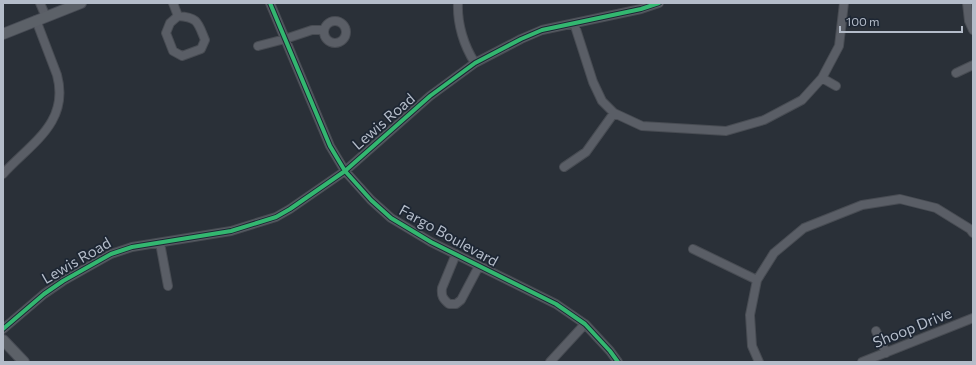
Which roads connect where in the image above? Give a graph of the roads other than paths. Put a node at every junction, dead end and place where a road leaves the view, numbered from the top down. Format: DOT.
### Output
graph roads {
  1 [pos="40,3"];
  2 [pos="81,3"];
  3 [pos="173,3"];
  4 [pos="270,3"];
  5 [pos="458,3"];
  6 [pos="659,3"];
  7 [pos="844,3"];
  8 [pos="967,3"];
  9 [pos="178,16"];
  10 [pos="41,18"];
  11 [pos="574,23"];
  12 [pos="324,30"];
  13 [pos="973,30"];
  14 [pos="3,34"];
  15 [pos="285,39"];
  16 [pos="258,46"];
  17 [pos="474,63"];
  18 [pos="973,65"];
  19 [pos="956,73"];
  20 [pos="822,78"];
  21 [pos="836,86"];
  22 [pos="614,113"];
  23 [pos="564,167"];
  24 [pos="345,170"];
  25 [pos="3,174"];
  26 [pos="973,233"];
  27 [pos="160,243"];
  28 [pos="693,249"];
  29 [pos="456,254"];
  30 [pos="479,266"];
  31 [pos="757,280"];
  32 [pos="168,286"];
  33 [pos="973,318"];
  34 [pos="585,324"];
  35 [pos="3,329"];
  36 [pos="876,331"];
  37 [pos="3,340"];
  38 [pos="886,353"];
  39 [pos="24,362"];
  40 [pos="550,362"];
  41 [pos="618,362"];
  42 [pos="759,362"];
  43 [pos="862,362"];
  1 -- 10 [label="street"];
  2 -- 10 [label="main road"];
  3 -- 9 [label="street"];
  4 -- 15 [label="street, Fargo Boulevard"];
  5 -- 17 [label="street"];
  6 -- 11 [label="street, Lewis Road"];
  7 -- 20 [label="street"];
  8 -- 13 [label="street"];
  9 -- 9 [label="street"];
  10 -- 14 [label="main road"];
  10 -- 25 [label="street"];
  11 -- 17 [label="street, Lewis Road"];
  11 -- 22 [label="street"];
  12 -- 15 [label="street"];
  15 -- 16 [label="street"];
  15 -- 24 [label="street, Fargo Boulevard"];
  17 -- 24 [label="street, Lewis Road"];
  18 -- 19 [label="street"];
  20 -- 21 [label="street"];
  20 -- 22 [label="street"];
  22 -- 23 [label="street"];
  24 -- 27 [label="street, Lewis Road"];
  24 -- 29 [label="street, Fargo Boulevard"];
  26 -- 31 [label="street"];
  27 -- 32 [label="street"];
  27 -- 35 [label="street, Lewis Road"];
  28 -- 31 [label="street"];
  29 -- 30 [label="street, Fargo Boulevard"];
  29 -- 30 [label="street"];
  30 -- 34 [label="street, Fargo Boulevard"];
  31 -- 42 [label="street"];
  33 -- 38 [label="street, Shoop Drive"];
  34 -- 40 [label="street"];
  34 -- 41 [label="street, Fargo Boulevard"];
  36 -- 38 [label="street"];
  37 -- 39 [label="main road"];
  38 -- 43 [label="street, Shoop Drive"];
}
